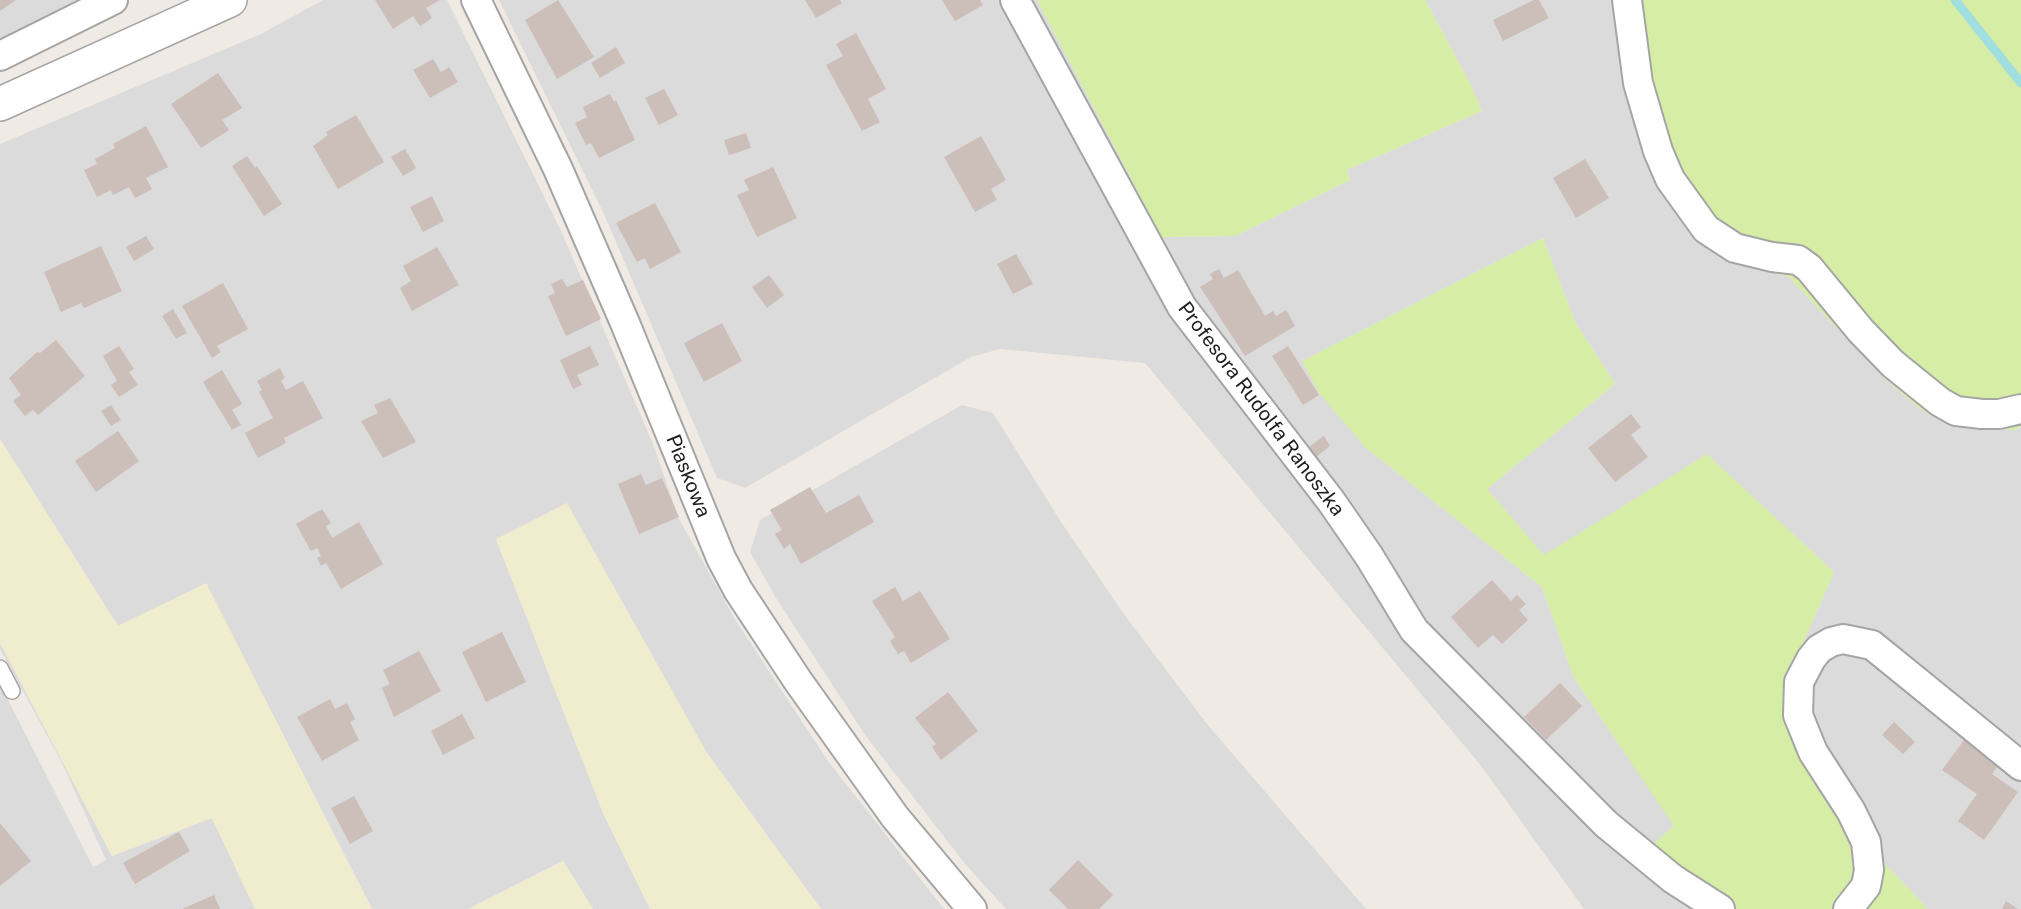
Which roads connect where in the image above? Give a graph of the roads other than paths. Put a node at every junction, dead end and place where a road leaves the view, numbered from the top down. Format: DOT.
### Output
graph roads {
  1 [pos="113,0"];
  2 [pos="230,0"];
  3 [pos="476,0"];
  4 [pos="1015,0"];
  5 [pos="1627,0"];
  6 [pos="0,56"];
  7 [pos="0,104"];
  8 [pos="2021,409"];
  9 [pos="0,669"];
  10 [pos="12,691"];
  11 [pos="2021,766"];
  12 [pos="972,909"];
  13 [pos="1720,909"];
  14 [pos="1848,909"];
  1 -- 6 [label="street"];
  2 -- 7 [label="street"];
  3 -- 12 [label="street, Piaskowa"];
  4 -- 13 [label="street, Profesora Rudolfa Ranoszka"];
  5 -- 8 [label="street"];
  9 -- 10 [label="lane"];
  11 -- 14 [label="street"];
}
